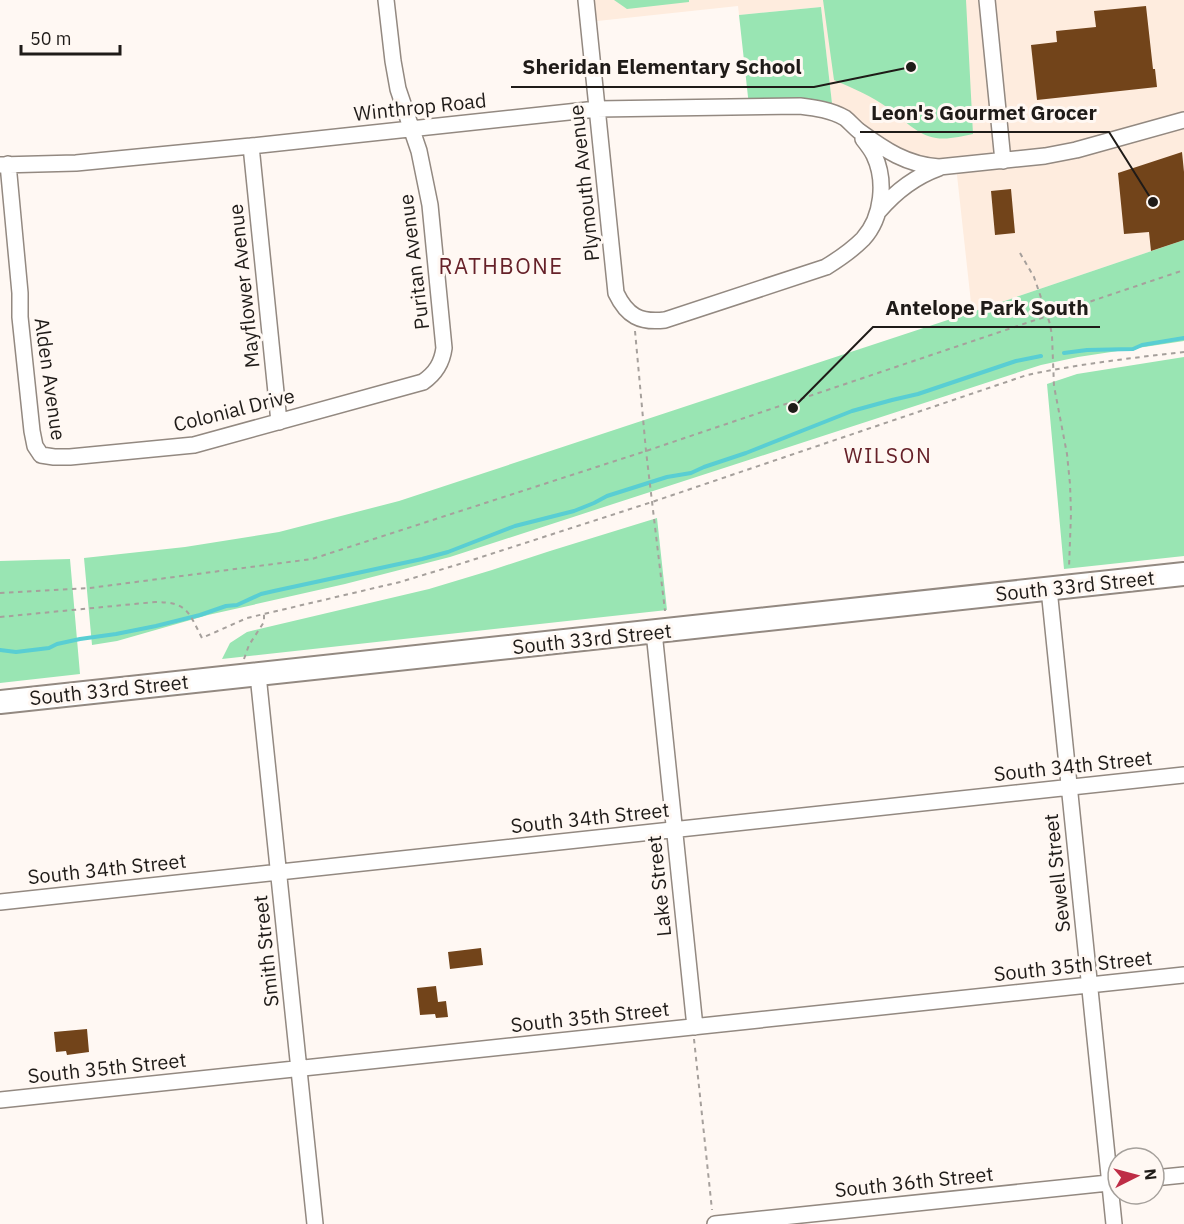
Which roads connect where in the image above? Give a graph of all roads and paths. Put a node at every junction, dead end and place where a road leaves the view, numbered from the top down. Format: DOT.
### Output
graph roads {
  1 [pos="386,0"];
  2 [pos="586,0"];
  3 [pos="987,0"];
  4 [pos="597,109"];
  5 [pos="1184,120"];
  6 [pos="412,129"];
  7 [pos="857,129"];
  8 [pos="251,146"];
  9 [pos="1003,161"];
  10 [pos="4,164"];
  11 [pos="939,167"];
  12 [pos="877,213"];
  13 [pos="1020,253"];
  14 [pos="1184,270"];
  15 [pos="1047,316"];
  16 [pos="636,317"];
  17 [pos="1184,352"];
  18 [pos="1054,369"];
  19 [pos="431,376"];
  20 [pos="279,422"];
  21 [pos="646,451"];
  22 [pos="41,455"];
  23 [pos="652,502"];
  24 [pos="1184,574"];
  25 [pos="1054,589"];
  26 [pos="0,593"];
  27 [pos="264,613"];
  28 [pos="0,617"];
  29 [pos="660,631"];
  30 [pos="251,675"];
  31 [pos="0,702"];
  32 [pos="1184,775"];
  33 [pos="1069,788"];
  34 [pos="674,830"];
  35 [pos="279,872"];
  36 [pos="0,902"];
  37 [pos="1184,975"];
  38 [pos="1089,985"];
  39 [pos="694,1027"];
  40 [pos="299,1069"];
  41 [pos="0,1100"];
  42 [pos="1109,1146"];
  43 [pos="1184,1175"];
  44 [pos="1166,1177"];
  45 [pos="1106,1183"];
  46 [pos="1114,1206"];
  47 [pos="713,1218"];
  48 [pos="315,1224"];
  49 [pos="1114,1224"];
  1 -- 6 [label="street, Puritan Avenue"];
  2 -- 4 [label="street, Plymouth Avenue"];
  3 -- 9 [label="street"];
  4 -- 6 [label="street, Winthrop Road"];
  4 -- 7 [label="street, Winthrop Road"];
  4 -- 16 [label="street, Plymouth Avenue"];
  5 -- 9 [label="street, Winthrop Road"];
  6 -- 8 [label="street, Winthrop Road"];
  6 -- 19 [label="street, Puritan Avenue"];
  7 -- 11 [label="street, Winthrop Road"];
  7 -- 12 [label="street"];
  8 -- 10 [label="street, Winthrop Road"];
  8 -- 20 [label="street, Mayflower Avenue"];
  9 -- 11 [label="street, Winthrop Road"];
  10 -- 22 [label="street, Alden Avenue"];
  11 -- 12 [label="street"];
  12 -- 16 [label="street"];
  13 -- 15 [label="path"];
  14 -- 15 [label="path"];
  15 -- 18 [label="path"];
  15 -- 21 [label="path"];
  16 -- 21 [label="path"];
  17 -- 18 [label="path"];
  18 -- 23 [label="path"];
  18 -- 25 [label="path"];
  19 -- 20 [label="street, Colonial Drive"];
  20 -- 22 [label="street, Colonial Drive"];
  21 -- 23 [label="path"];
  21 -- 26 [label="path"];
  23 -- 27 [label="path"];
  23 -- 29 [label="path"];
  24 -- 25 [label="main road, South 33rd Street"];
  25 -- 29 [label="main road, South 33rd Street"];
  25 -- 33 [label="street, Sewell Street"];
  27 -- 28 [label="path"];
  27 -- 30 [label="path"];
  29 -- 30 [label="main road, South 33rd Street"];
  29 -- 34 [label="street, Lake Street"];
  30 -- 31 [label="main road, South 33rd Street"];
  30 -- 35 [label="street, Smith Street"];
  32 -- 33 [label="street, South 34th Street"];
  33 -- 34 [label="street, South 34th Street"];
  33 -- 38 [label="street, Sewell Street"];
  34 -- 35 [label="street, South 34th Street"];
  34 -- 39 [label="street, Lake Street"];
  35 -- 36 [label="street, South 34th Street"];
  35 -- 40 [label="street, Smith Street"];
  37 -- 38 [label="street, South 35th Street"];
  38 -- 39 [label="street, South 35th Street"];
  38 -- 42 [label="street, Sewell Street"];
  39 -- 40 [label="street, South 35th Street"];
  39 -- 47 [label="path"];
  40 -- 41 [label="street, South 35th Street"];
  40 -- 48 [label="street, Smith Street"];
  43 -- 44 [label="street"];
  45 -- 47 [label="street, South 36th Street"];
  46 -- 49 [label="street, Sewell Street"];
}
